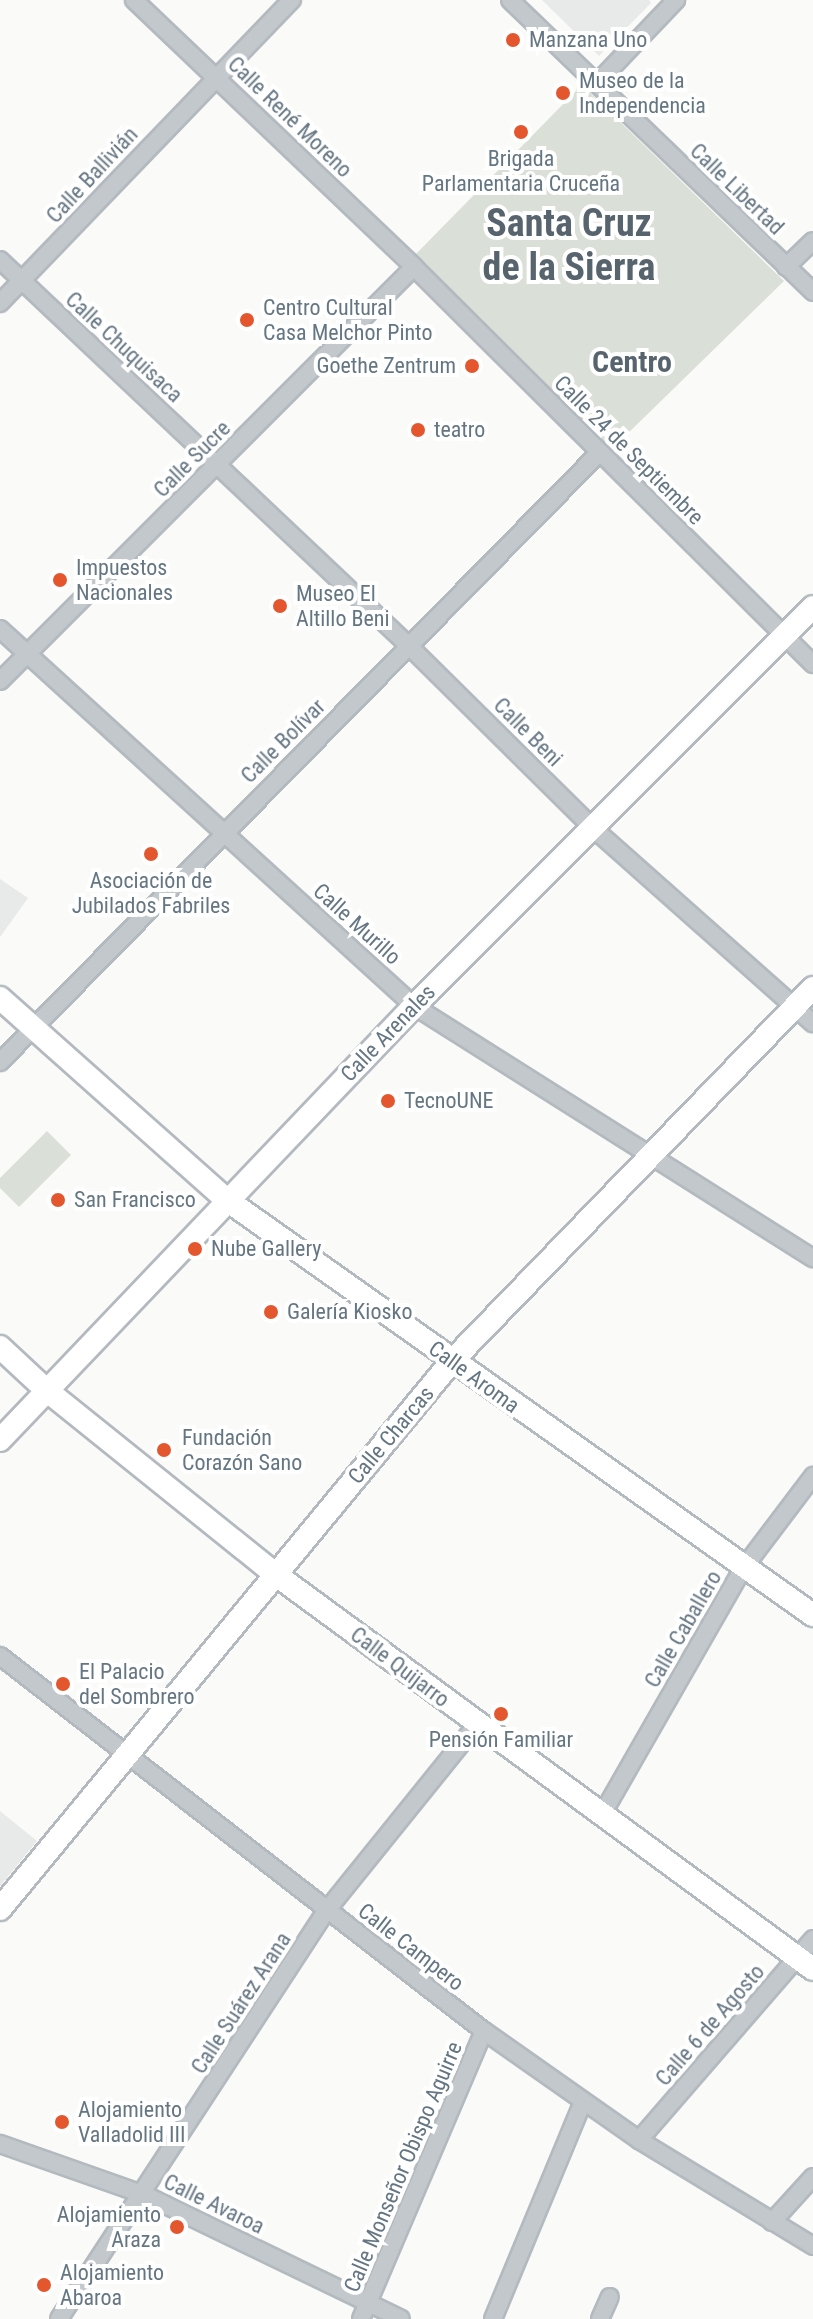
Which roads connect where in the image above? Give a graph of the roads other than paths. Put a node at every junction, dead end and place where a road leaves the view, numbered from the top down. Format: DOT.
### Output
graph roads {
  1 [pos="134,0"];
  2 [pos="292,0"];
  3 [pos="510,0"];
  4 [pos="676,0"];
  5 [pos="216,76"];
  6 [pos="597,83"];
  7 [pos="813,241"];
  8 [pos="0,260"];
  9 [pos="414,267"];
  10 [pos="786,267"];
  11 [pos="22,280"];
  12 [pos="813,292"];
  13 [pos="0,303"];
  14 [pos="599,453"];
  15 [pos="217,466"];
  16 [pos="813,607"];
  17 [pos="0,629"];
  18 [pos="785,636"];
  19 [pos="408,645"];
  20 [pos="27,654"];
  21 [pos="813,664"];
  22 [pos="0,681"];
  23 [pos="593,828"];
  24 [pos="223,833"];
  25 [pos="813,988"];
  26 [pos="0,998"];
  27 [pos="414,1006"];
  28 [pos="794,1007"];
  29 [pos="813,1023"];
  30 [pos="32,1028"];
  31 [pos="0,1062"];
  32 [pos="652,1158"];
  33 [pos="227,1200"];
  34 [pos="813,1258"];
  35 [pos="0,1347"];
  36 [pos="452,1361"];
  37 [pos="45,1389"];
  38 [pos="0,1440"];
  39 [pos="813,1476"];
  40 [pos="742,1570"];
  41 [pos="275,1574"];
  42 [pos="813,1615"];
  43 [pos="0,1656"];
  44 [pos="477,1724"];
  45 [pos="126,1755"];
  46 [pos="604,1811"];
  47 [pos="0,1909"];
  48 [pos="327,1910"];
  49 [pos="813,1939"];
  50 [pos="806,1963"];
  51 [pos="484,2031"];
  52 [pos="583,2102"];
  53 [pos="639,2140"];
  54 [pos="0,2144"];
  55 [pos="813,2177"];
  56 [pos="145,2195"];
  57 [pos="772,2222"];
  58 [pos="813,2246"];
  59 [pos="610,2297"];
  60 [pos="369,2303"];
  61 [pos="59,2319"];
  62 [pos="361,2319"];
  63 [pos="401,2319"];
  64 [pos="493,2319"];
  65 [pos="600,2319"];
  1 -- 5 [label="street, Calle René Moreno"];
  2 -- 5 [label="street, Calle Ballivián"];
  3 -- 6 [label="street, Calle Libertad"];
  4 -- 6 [label="street"];
  5 -- 9 [label="street, Calle René Moreno"];
  5 -- 11 [label="street, Calle Ballivián"];
  6 -- 10 [label="street, Calle Libertad"];
  7 -- 10 [label="street"];
  8 -- 11 [label="street, Calle Chuquisaca"];
  9 -- 14 [label="street, Calle 24 de Septiembre"];
  9 -- 15 [label="street, Calle Sucre"];
  10 -- 12 [label="street, Calle Libertad"];
  11 -- 13 [label="street, Calle Ballivián"];
  11 -- 15 [label="street, Calle Chuquisaca"];
  14 -- 18 [label="street, Calle 24 de Septiembre"];
  14 -- 19 [label="street, Calle Bolívar"];
  15 -- 19 [label="street, Calle Beni"];
  15 -- 20 [label="street, Calle Sucre"];
  16 -- 18 [label="street, Calle Arenales"];
  17 -- 20 [label="street, Calle Murillo"];
  18 -- 21 [label="street, Calle 24 de Septiembre"];
  18 -- 23 [label="street, Calle Arenales"];
  19 -- 23 [label="street, Calle Beni"];
  19 -- 24 [label="street, Calle Bolívar"];
  20 -- 22 [label="street, Calle Sucre"];
  20 -- 24 [label="street, Calle Murillo"];
  23 -- 27 [label="street, Calle Arenales"];
  23 -- 28 [label="street, Calle Beni"];
  24 -- 27 [label="street, Calle Murillo"];
  24 -- 30 [label="street, Calle Bolívar"];
  25 -- 28 [label="street, Calle Charcas"];
  26 -- 30 [label="street, Calle Aroma"];
  27 -- 32 [label="street, Calle Murillo"];
  27 -- 33 [label="street, Calle Arenales"];
  28 -- 29 [label="street, Calle Beni"];
  28 -- 32 [label="street, Calle Charcas"];
  30 -- 31 [label="street, Calle Bolívar"];
  30 -- 33 [label="street, Calle Aroma"];
  32 -- 34 [label="street, Calle Murillo"];
  32 -- 36 [label="street, Calle Charcas"];
  33 -- 36 [label="street, Calle Aroma"];
  33 -- 37 [label="street, Calle Arenales"];
  35 -- 37 [label="street, Calle Quijarro"];
  36 -- 40 [label="street, Calle Aroma"];
  36 -- 41 [label="street, Calle Charcas"];
  37 -- 38 [label="street, Calle Arenales"];
  37 -- 41 [label="street, Calle Quijarro"];
  39 -- 40 [label="street, Calle Caballero"];
  40 -- 42 [label="street, Calle Aroma"];
  40 -- 46 [label="street, Calle Caballero"];
  41 -- 44 [label="street, Calle Quijarro"];
  41 -- 45 [label="street, Calle Charcas"];
  43 -- 45 [label="street, Calle Campero"];
  44 -- 46 [label="street, Calle Quijarro"];
  44 -- 48 [label="street, Calle Suárez Arana"];
  45 -- 47 [label="street, Calle Charcas"];
  45 -- 48 [label="street, Calle Campero"];
  46 -- 50 [label="street, Calle Quijarro"];
  48 -- 51 [label="street, Calle Campero"];
  48 -- 56 [label="street, Calle Suárez Arana"];
  49 -- 50 [label="street, Calle 6 de Agosto"];
  50 -- 53 [label="street, Calle 6 de Agosto"];
  51 -- 52 [label="street, Calle Campero"];
  51 -- 60 [label="street, Calle Monseñor Obispo Aguirre"];
  52 -- 53 [label="street, Calle Campero"];
  52 -- 64 [label="street"];
  53 -- 57 [label="street, Calle Campero"];
  54 -- 56 [label="street, Calle Avaroa"];
  55 -- 57 [label="street"];
  56 -- 60 [label="street, Calle Avaroa"];
  56 -- 61 [label="street, Calle Suárez Arana"];
  57 -- 58 [label="street, Calle Campero"];
  59 -- 65 [label="street"];
  60 -- 62 [label="street, Calle Monseñor Obispo Aguirre"];
  60 -- 63 [label="street, Calle Avaroa"];
}
